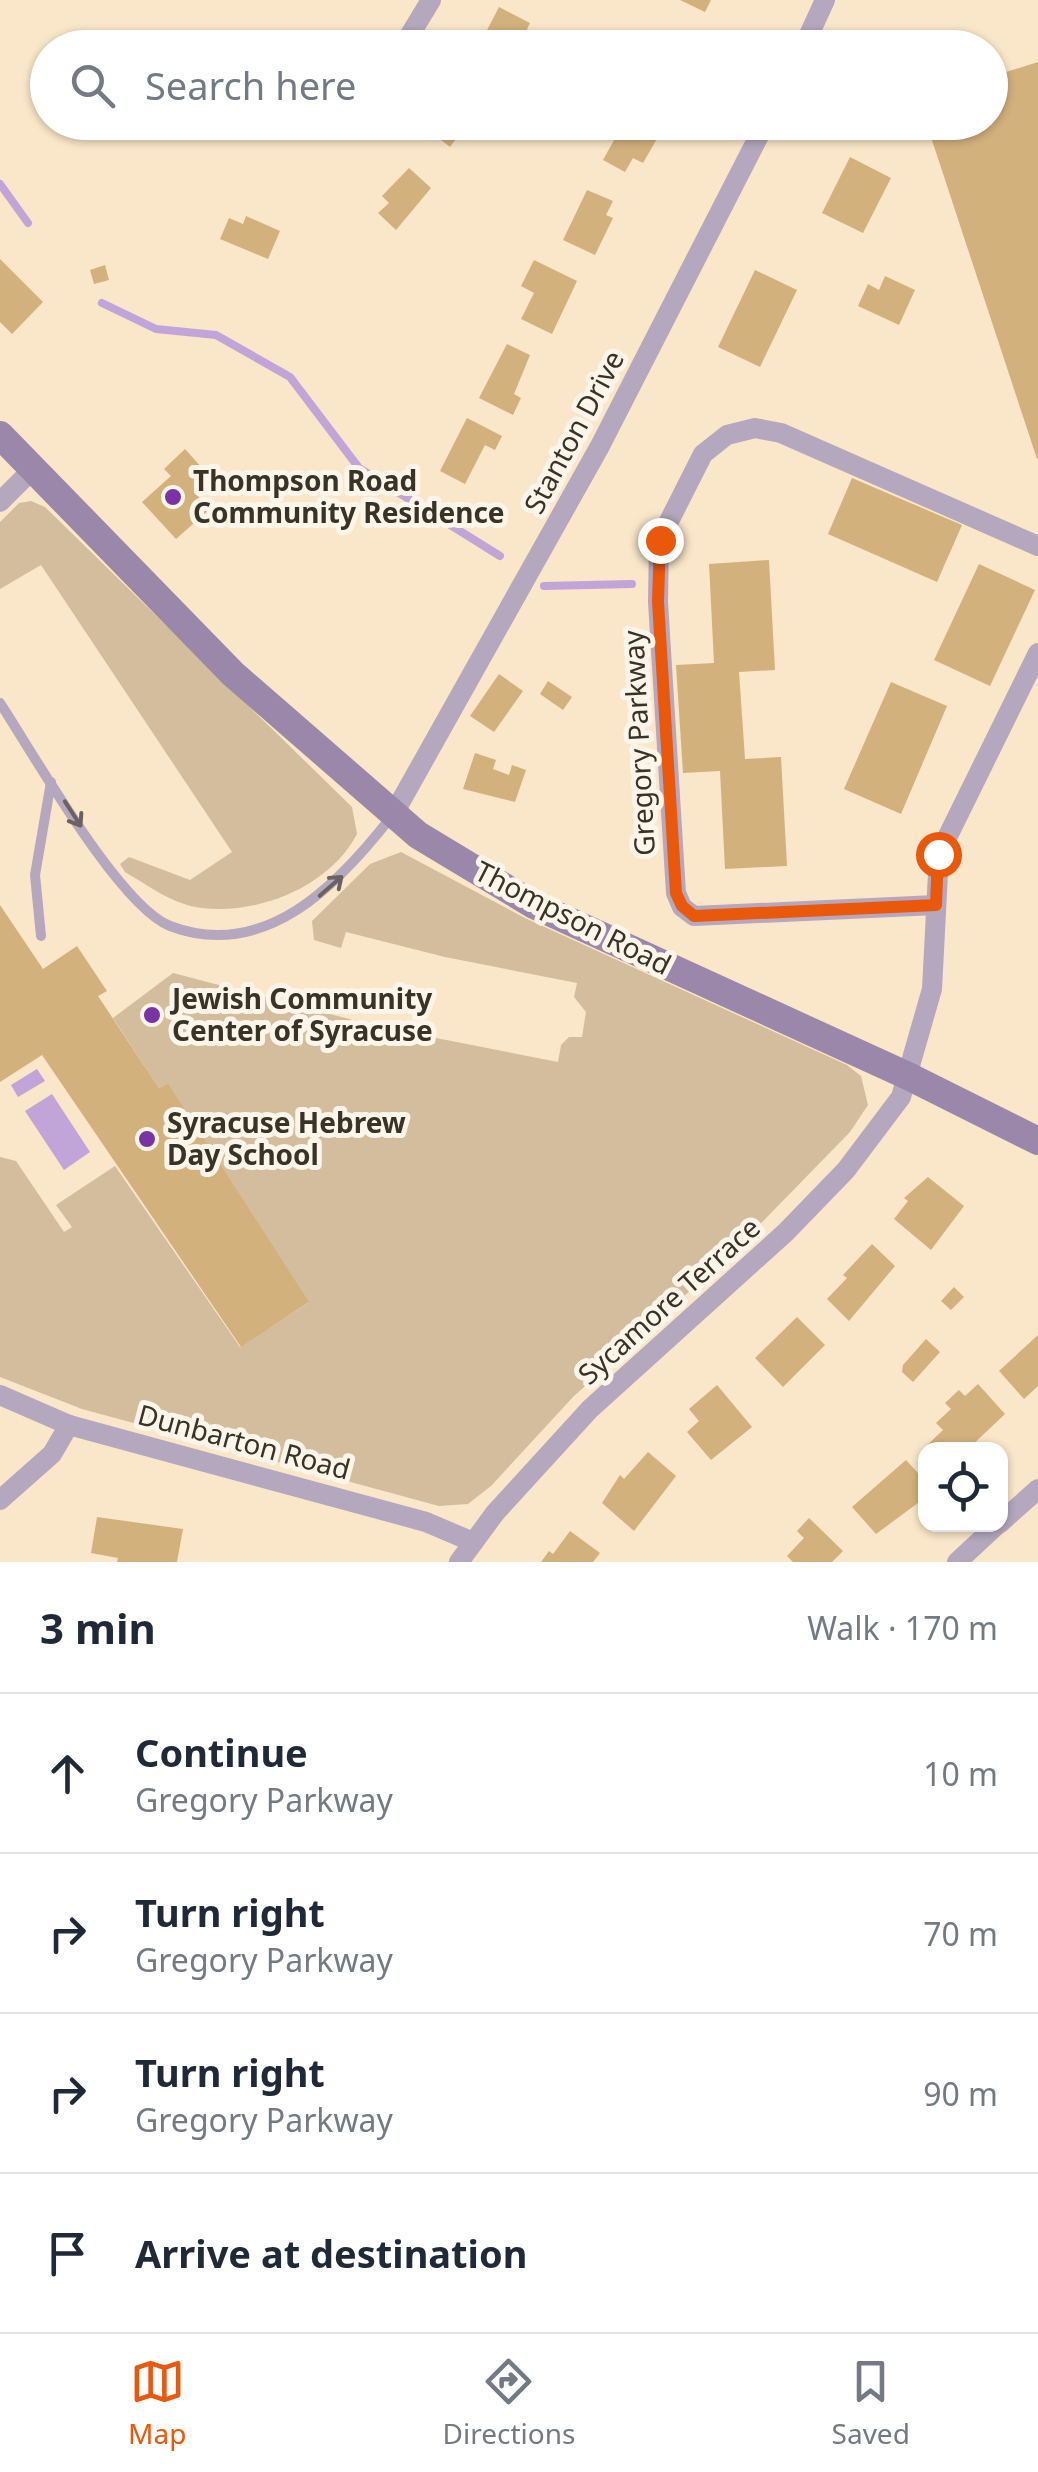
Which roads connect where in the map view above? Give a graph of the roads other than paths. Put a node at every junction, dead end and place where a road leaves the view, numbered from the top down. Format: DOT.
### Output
graph roads {
  1 [pos="431,0"];
  2 [pos="825,0"];
  3 [pos="413,30"];
  4 [pos="811,30"];
  5 [pos="757,140"];
  6 [pos="0,435"];
  7 [pos="33,469"];
  8 [pos="0,502"];
  9 [pos="1038,546"];
  10 [pos="1038,653"];
  11 [pos="0,703"];
  12 [pos="52,781"];
  13 [pos="393,815"];
  14 [pos="936,905"];
  15 [pos="41,936"];
  16 [pos="908,1076"];
  17 [pos="1038,1141"];
  18 [pos="0,1396"];
  19 [pos="69,1424"];
  20 [pos="1038,1489"];
  21 [pos="0,1500"];
  22 [pos="1008,1516"];
  23 [pos="990,1532"];
  24 [pos="473,1542"];
  25 [pos="460,1562"];
  26 [pos="957,1562"];
  1 -- 3 [label="street"];
  2 -- 4 [label="street"];
  5 -- 13 [label="street, Stanton Drive"];
  6 -- 7 [label="street, Thompson Road"];
  7 -- 8 [label="street"];
  7 -- 13 [label="street, Thompson Road"];
  9 -- 14 [label="street, Gregory Parkway"];
  10 -- 14 [label="street"];
  11 -- 12 [label="lane"];
  12 -- 13 [label="lane, one-way"];
  12 -- 15 [label="lane"];
  13 -- 16 [label="street, Thompson Road"];
  14 -- 16 [label="street"];
  16 -- 17 [label="street, Thompson Road"];
  16 -- 24 [label="street, Sycamore Terrace"];
  18 -- 19 [label="street, Dunbarton Road"];
  19 -- 21 [label="street"];
  19 -- 24 [label="street, Dunbarton Road"];
  20 -- 22 [label="street"];
  23 -- 26 [label="street"];
  24 -- 25 [label="street, Sycamore Terrace"];
}
